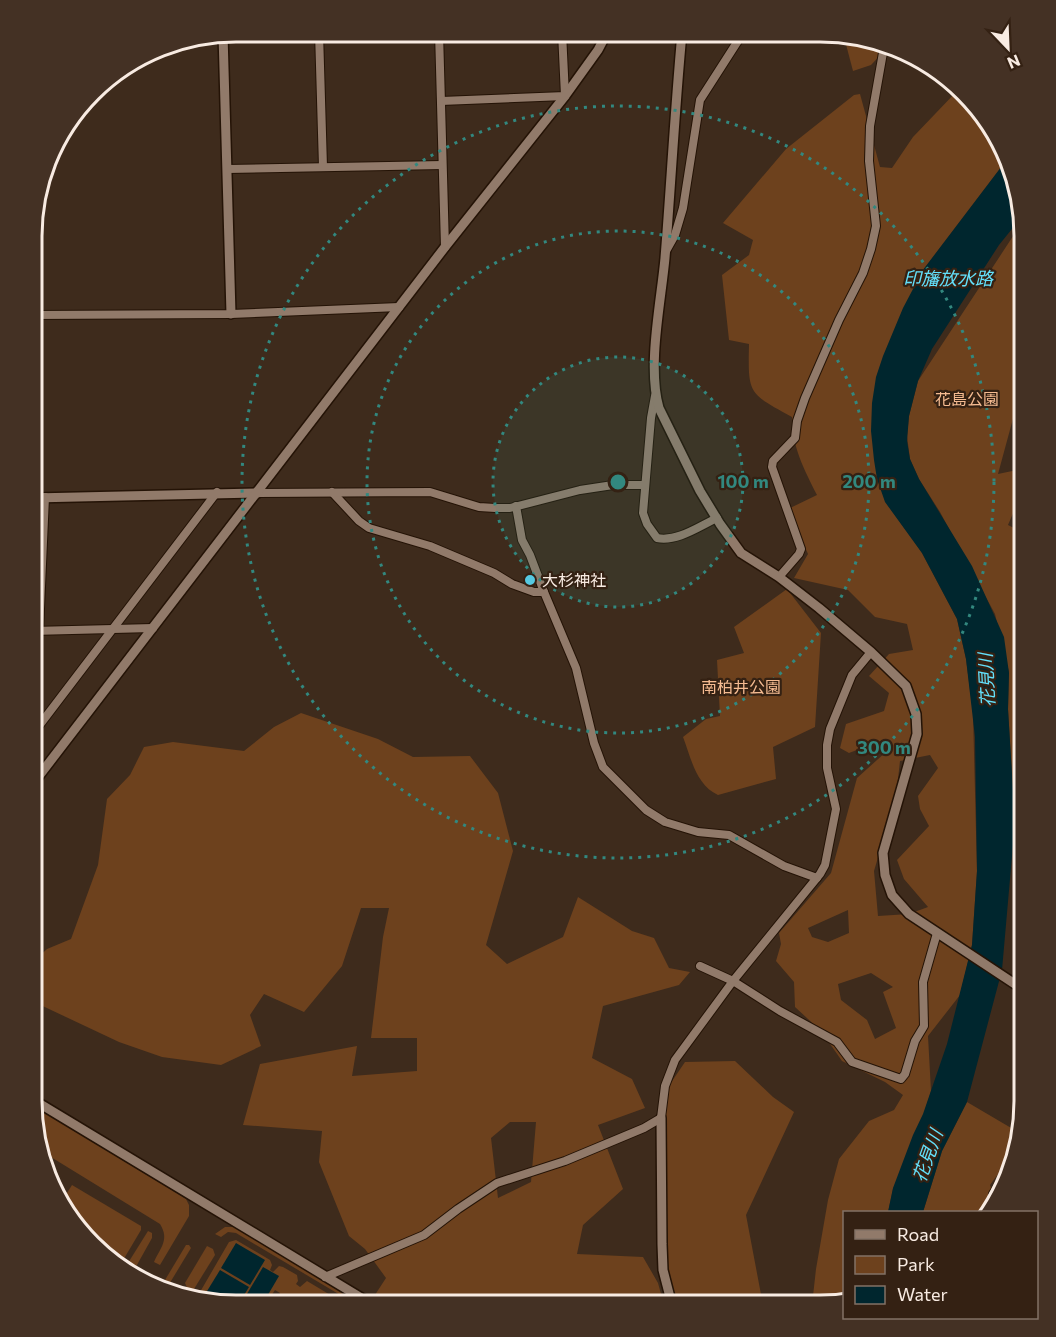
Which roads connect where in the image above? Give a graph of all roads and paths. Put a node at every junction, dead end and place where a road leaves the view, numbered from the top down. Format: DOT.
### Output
graph roads {
  1 [pos="319,42"];
  2 [pos="439,42"];
  3 [pos="562,42"];
  4 [pos="602,42"];
  5 [pos="681,42"];
  6 [pos="737,42"];
  7 [pos="224,43"];
  8 [pos="883,53"];
  9 [pos="565,96"];
  10 [pos="441,100"];
  11 [pos="442,165"];
  12 [pos="323,167"];
  13 [pos="227,168"];
  14 [pos="445,247"];
  15 [pos="665,252"];
  16 [pos="399,307"];
  17 [pos="231,314"];
  18 [pos="42,315"];
  19 [pos="655,396"];
  20 [pos="644,485"];
  21 [pos="218,492"];
  22 [pos="332,492"];
  23 [pos="258,493"];
  24 [pos="42,497"];
  25 [pos="45,497"];
  26 [pos="516,506"];
  27 [pos="717,518"];
  28 [pos="42,542"];
  29 [pos="779,577"];
  30 [pos="544,592"];
  31 [pos="114,628"];
  32 [pos="153,628"];
  33 [pos="42,631"];
  34 [pos="871,652"];
  35 [pos="42,722"];
  36 [pos="42,773"];
  37 [pos="817,878"];
  38 [pos="941,936"];
  39 [pos="700,966"];
  40 [pos="734,981"];
  41 [pos="1014,983"];
  42 [pos="42,1105"];
  43 [pos="661,1118"];
  44 [pos="325,1277"];
  45 [pos="356,1295"];
  46 [pos="669,1295"];
  1 -- 12 [label="street"];
  2 -- 10 [label="street"];
  3 -- 9 [label="street"];
  4 -- 9 [label="street"];
  5 -- 15 [label="street"];
  6 -- 15 [label="street"];
  7 -- 13 [label="street"];
  8 -- 29 [label="street"];
  9 -- 10 [label="street"];
  9 -- 14 [label="street"];
  10 -- 11 [label="street"];
  11 -- 12 [label="street"];
  11 -- 14 [label="street"];
  12 -- 13 [label="street"];
  13 -- 17 [label="street"];
  14 -- 16 [label="street"];
  15 -- 19 [label="street"];
  16 -- 17 [label="street"];
  16 -- 23 [label="street"];
  17 -- 18 [label="street"];
  19 -- 20 [label="street"];
  19 -- 27 [label="street"];
  20 -- 26 [label="street"];
  20 -- 27 [label="street"];
  21 -- 23 [label="street"];
  21 -- 25 [label="street"];
  21 -- 31 [label="street"];
  22 -- 23 [label="street"];
  22 -- 26 [label="street"];
  22 -- 30 [label="street"];
  23 -- 32 [label="street"];
  24 -- 25 [label="street"];
  25 -- 28 [label="street"];
  26 -- 30 [label="street"];
  27 -- 29 [label="street"];
  29 -- 34 [label="street"];
  30 -- 37 [label="street"];
  31 -- 32 [label="street"];
  31 -- 33 [label="street"];
  31 -- 35 [label="street"];
  32 -- 36 [label="street"];
  34 -- 37 [label="street"];
  34 -- 38 [label="street"];
  37 -- 40 [label="street"];
  38 -- 40 [label="street"];
  38 -- 41 [label="street"];
  39 -- 40 [label="street"];
  40 -- 43 [label="street"];
  42 -- 44 [label="street"];
  43 -- 44 [label="street"];
  43 -- 46 [label="street"];
  44 -- 45 [label="street"];
}
